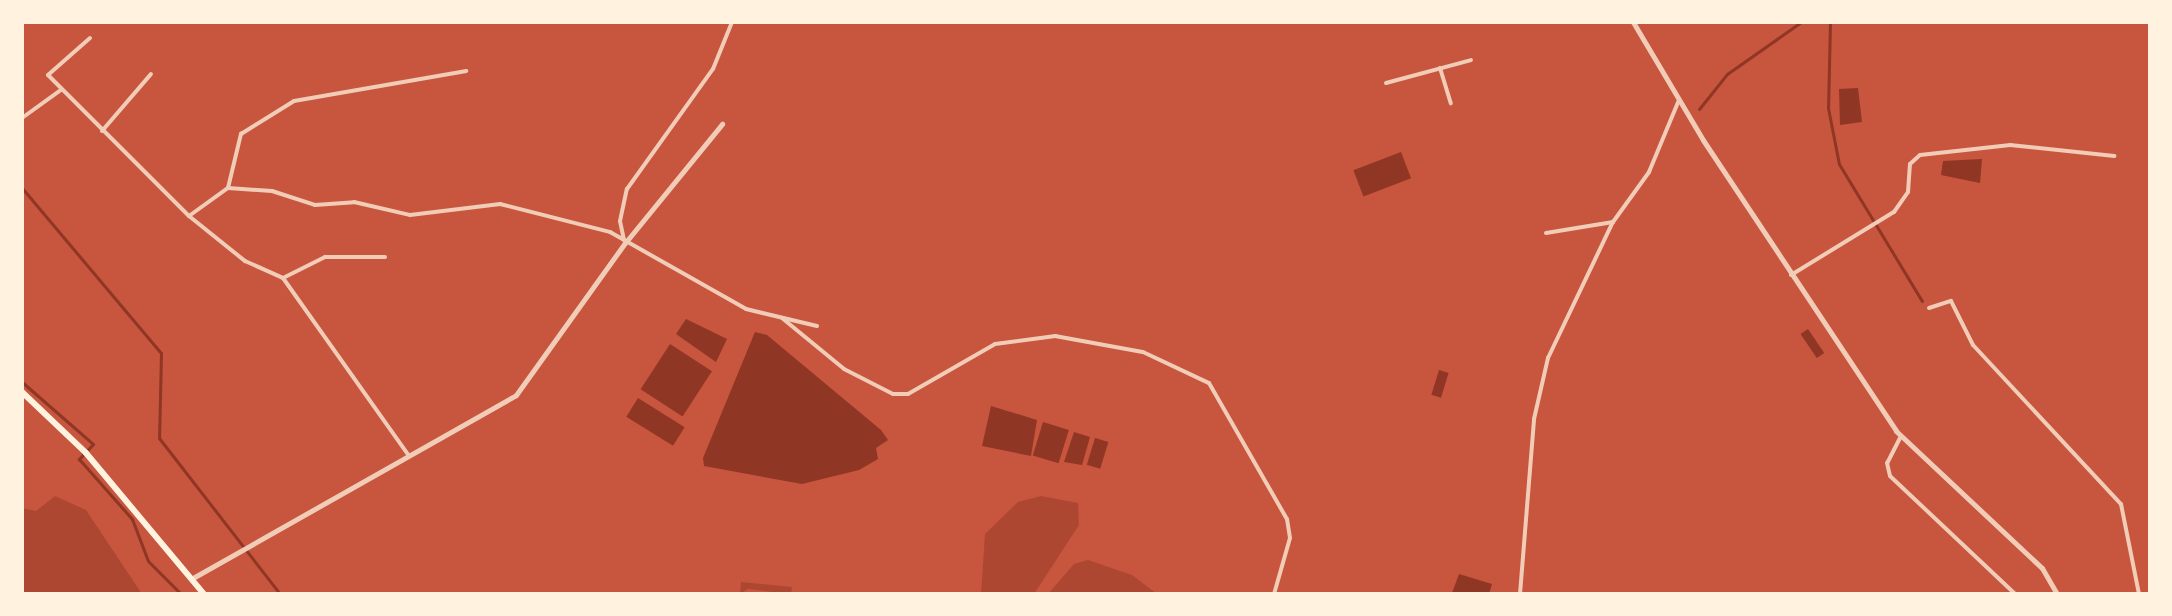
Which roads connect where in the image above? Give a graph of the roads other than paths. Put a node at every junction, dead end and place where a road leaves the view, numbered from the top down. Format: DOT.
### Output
graph roads {
  1 [pos="732,22"];
  2 [pos="1633,22"];
  3 [pos="90,38"];
  4 [pos="1471,60"];
  5 [pos="1440,68"];
  6 [pos="466,71"];
  7 [pos="151,74"];
  8 [pos="1386,83"];
  9 [pos="61,90"];
  10 [pos="1679,100"];
  11 [pos="1451,103"];
  12 [pos="22,118"];
  13 [pos="722,124"];
  14 [pos="102,131"];
  15 [pos="2114,156"];
  16 [pos="228,188"];
  17 [pos="189,216"];
  18 [pos="1613,222"];
  19 [pos="1546,233"];
  20 [pos="625,243"];
  21 [pos="385,257"];
  22 [pos="1791,275"];
  23 [pos="283,278"];
  24 [pos="1929,308"];
  25 [pos="782,318"];
  26 [pos="817,326"];
  27 [pos="22,392"];
  28 [pos="1901,436"];
  29 [pos="409,456"];
  30 [pos="191,579"];
  31 [pos="204,594"];
  32 [pos="1274,594"];
  33 [pos="1520,594"];
  34 [pos="2015,594"];
  35 [pos="2057,594"];
  36 [pos="2139,594"];
  1 -- 20 [label="street"];
  2 -- 10 [label="street"];
  3 -- 9 [label="street"];
  4 -- 5 [label="street"];
  5 -- 8 [label="street"];
  5 -- 11 [label="street"];
  6 -- 16 [label="street"];
  7 -- 14 [label="street"];
  9 -- 12 [label="street"];
  9 -- 14 [label="street"];
  10 -- 18 [label="street"];
  10 -- 22 [label="street"];
  13 -- 20 [label="street"];
  14 -- 17 [label="street"];
  15 -- 22 [label="street"];
  16 -- 17 [label="street"];
  16 -- 20 [label="street"];
  17 -- 23 [label="street"];
  18 -- 19 [label="street"];
  18 -- 33 [label="street"];
  20 -- 25 [label="street"];
  20 -- 29 [label="street"];
  21 -- 23 [label="street"];
  22 -- 28 [label="street"];
  23 -- 29 [label="street"];
  24 -- 36 [label="street"];
  25 -- 26 [label="street"];
  25 -- 32 [label="street"];
  27 -- 30 [label="main road"];
  28 -- 34 [label="street"];
  28 -- 35 [label="street"];
  29 -- 30 [label="street"];
  30 -- 31 [label="main road"];
}
